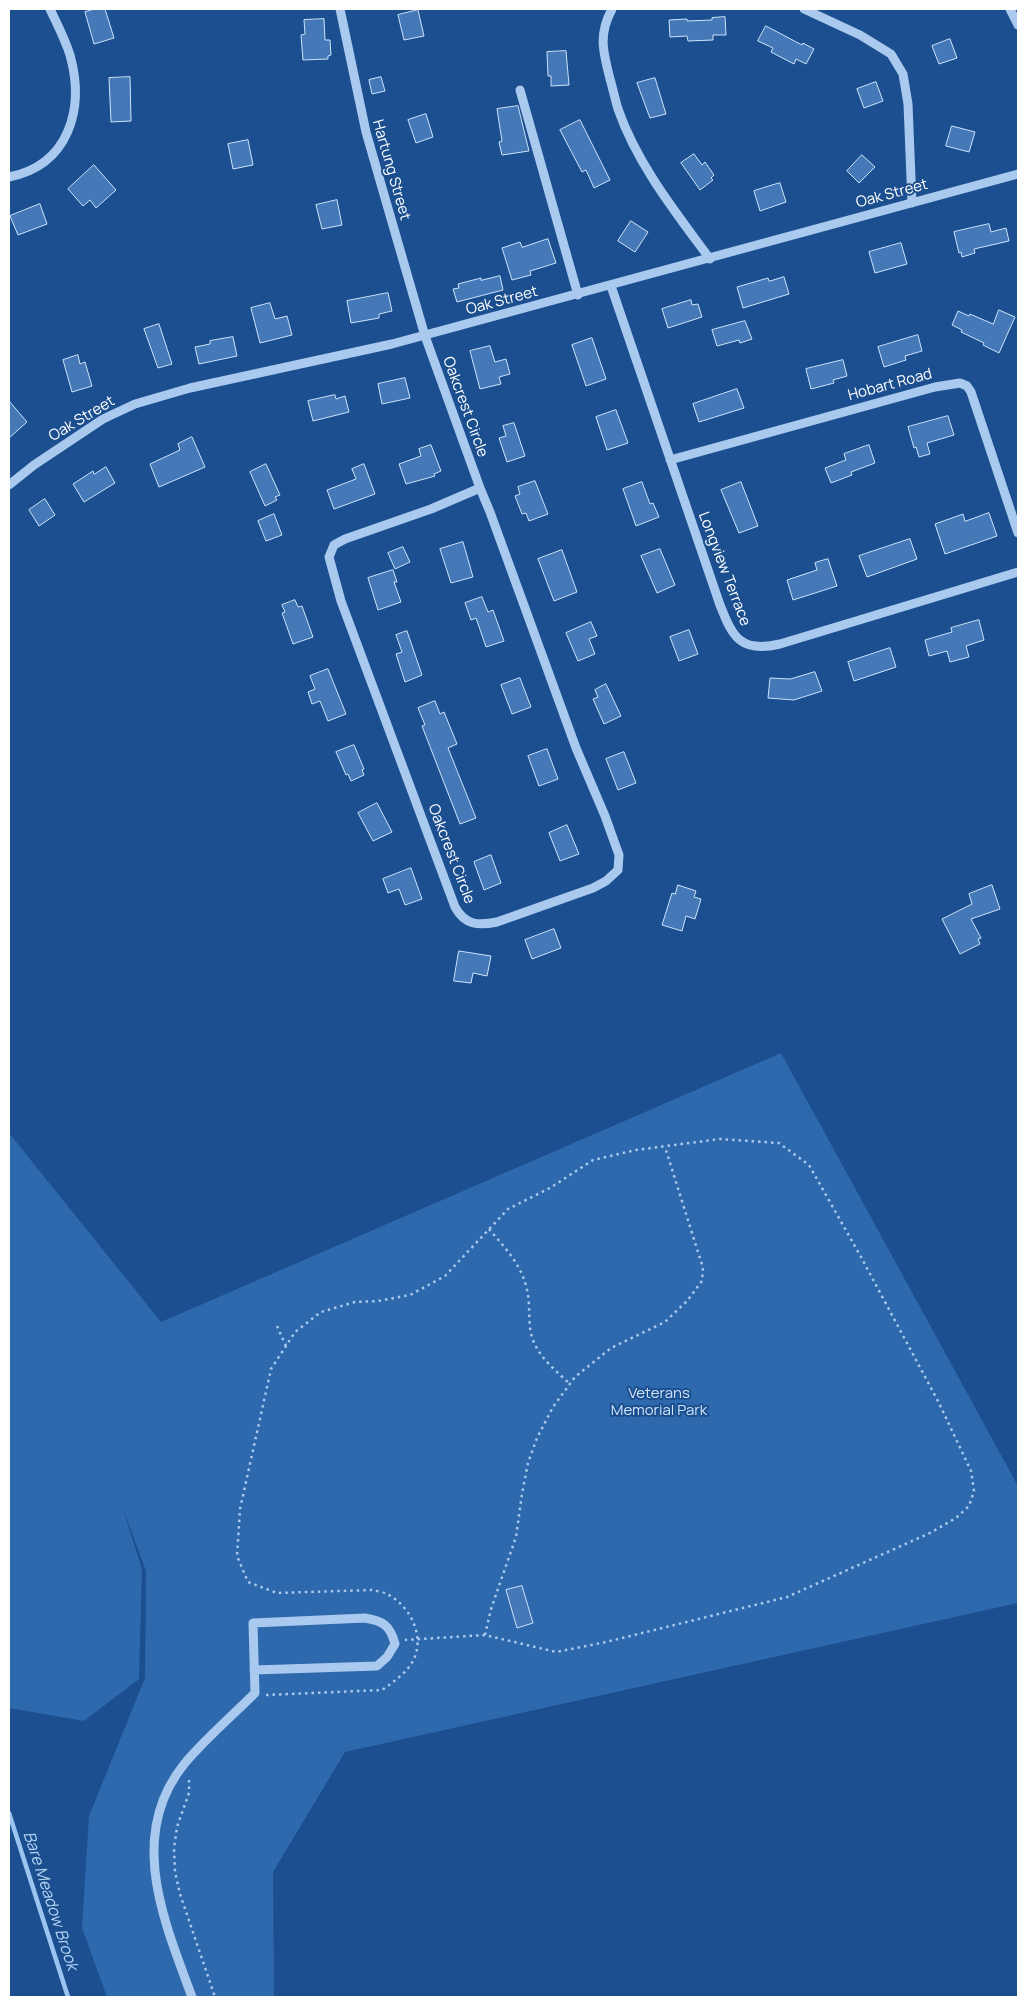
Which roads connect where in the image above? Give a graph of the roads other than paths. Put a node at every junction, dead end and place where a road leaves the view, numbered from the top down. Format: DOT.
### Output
graph roads {
  1 [pos="50,9"];
  2 [pos="340,9"];
  3 [pos="612,9"];
  4 [pos="804,9"];
  5 [pos="1010,9"];
  6 [pos="1018,25"];
  7 [pos="520,90"];
  8 [pos="1018,174"];
  9 [pos="9,176"];
  10 [pos="912,203"];
  11 [pos="710,259"];
  12 [pos="611,286"];
  13 [pos="578,295"];
  14 [pos="425,336"];
  15 [pos="670,460"];
  16 [pos="9,485"];
  17 [pos="480,488"];
  18 [pos="1018,533"];
  19 [pos="1018,572"];
  20 [pos="254,1670"];
  21 [pos="192,1997"];
  1 -- 9 [label="street"];
  2 -- 14 [label="street, Hartung Street"];
  3 -- 11 [label="street"];
  4 -- 10 [label="street"];
  5 -- 6 [label="street"];
  7 -- 13 [label="street"];
  8 -- 10 [label="street, Oak Street"];
  10 -- 11 [label="street, Oak Street"];
  11 -- 12 [label="street, Oak Street"];
  12 -- 13 [label="street, Oak Street"];
  12 -- 15 [label="street, Longview Terrace"];
  13 -- 14 [label="street, Oak Street"];
  14 -- 16 [label="street, Oak Street"];
  14 -- 17 [label="street, Oakcrest Circle"];
  15 -- 18 [label="street, Hobart Road"];
  15 -- 19 [label="street, Longview Terrace"];
  17 -- 17 [label="street, Oakcrest Circle"];
  20 -- 20 [label="street"];
  20 -- 21 [label="street"];
}
